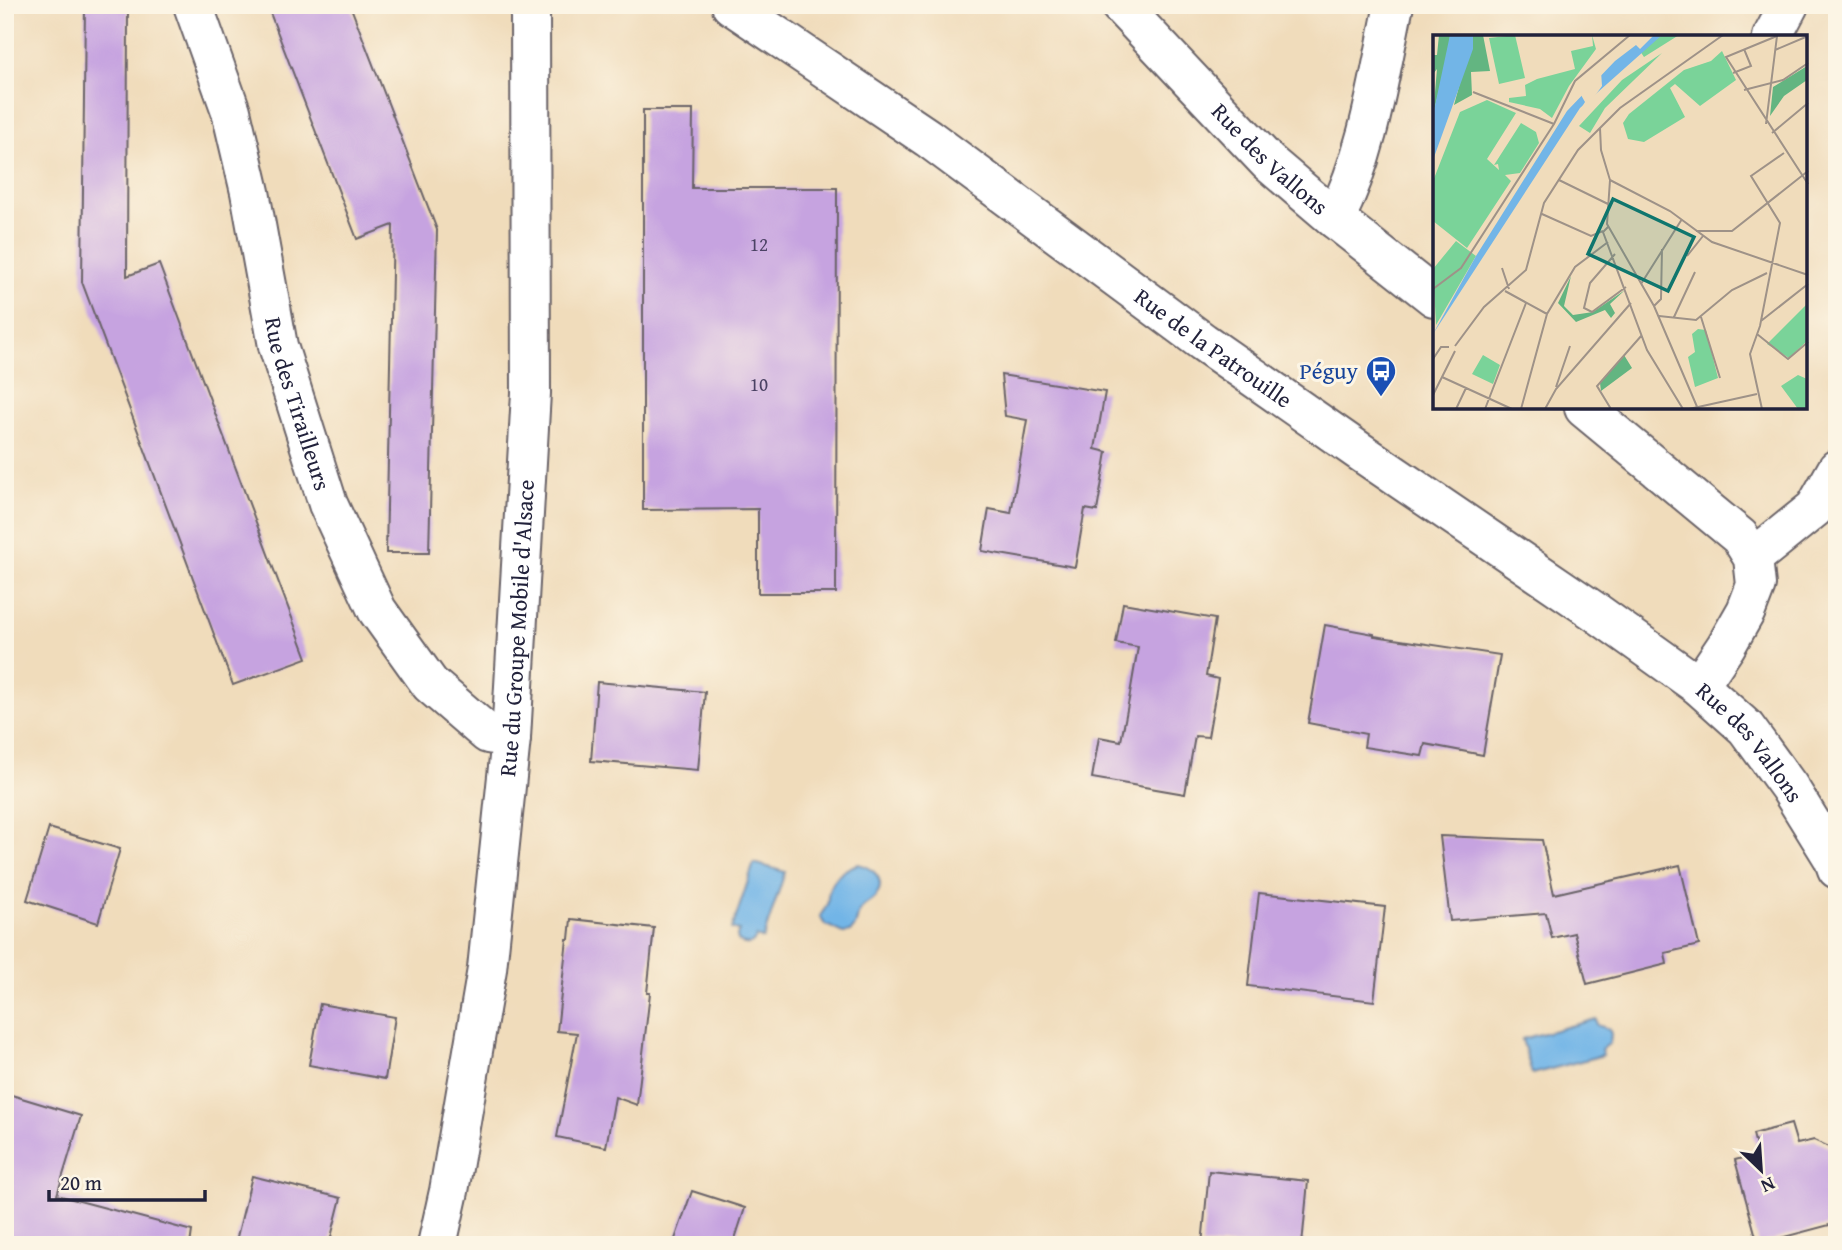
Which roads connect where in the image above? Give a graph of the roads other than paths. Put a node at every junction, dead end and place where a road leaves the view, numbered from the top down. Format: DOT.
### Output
graph roads {
  1 [pos="193,5"];
  2 [pos="530,5"];
  3 [pos="731,5"];
  4 [pos="1119,5"];
  5 [pos="1394,5"];
  6 [pos="1789,5"];
  7 [pos="1773,35"];
  8 [pos="1335,219"];
  9 [pos="1433,296"];
  10 [pos="1586,410"];
  11 [pos="1837,469"];
  12 [pos="1753,558"];
  13 [pos="1699,686"];
  14 [pos="511,738"];
  15 [pos="1837,869"];
  16 [pos="437,1245"];
  1 -- 14 [label="street, Rue des Tirailleurs"];
  2 -- 14 [label="street, Rue du Groupe Mobile d'Alsace"];
  3 -- 13 [label="street, Rue de la Patrouille"];
  4 -- 8 [label="street, Rue des Vallons"];
  5 -- 8 [label="street"];
  6 -- 7 [label="street"];
  8 -- 9 [label="street, Rue des Vallons"];
  10 -- 12 [label="street"];
  11 -- 12 [label="street"];
  12 -- 13 [label="street, Rue des Vallons"];
  13 -- 15 [label="street, Rue des Vallons"];
  14 -- 16 [label="street, Rue du Groupe Mobile d'Alsace"];
}
